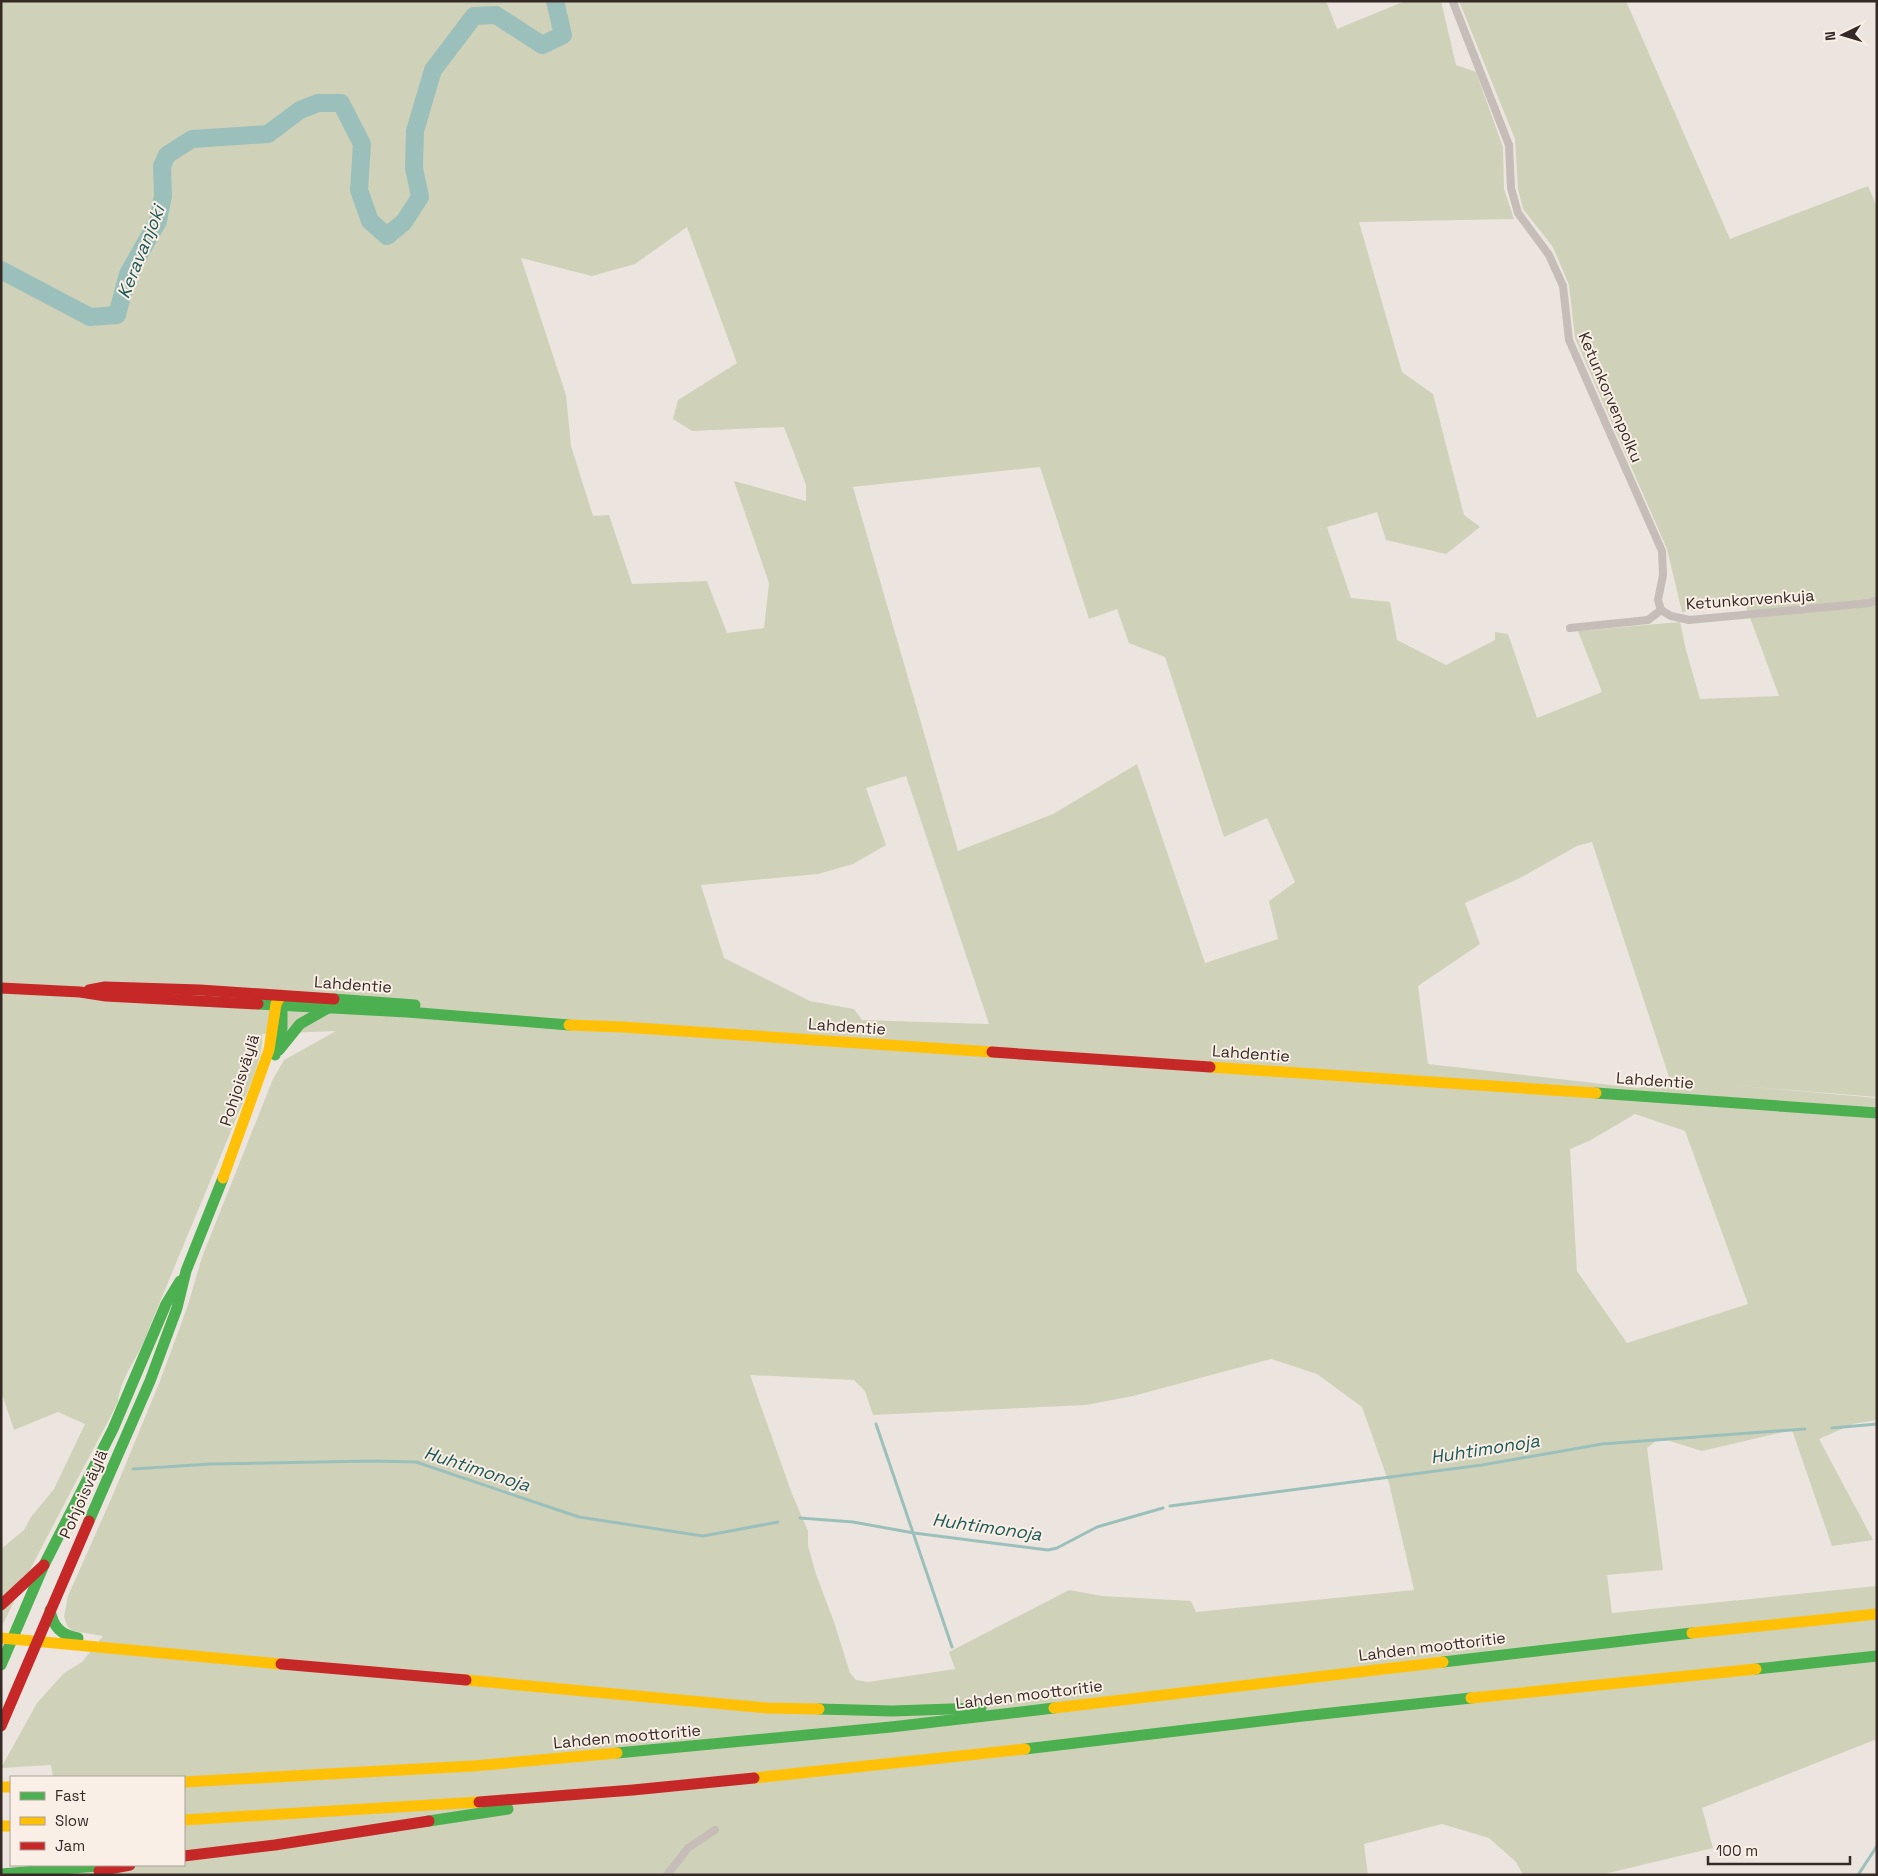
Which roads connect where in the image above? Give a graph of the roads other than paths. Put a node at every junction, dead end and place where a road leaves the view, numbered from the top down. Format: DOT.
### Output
graph roads {
  1 [pos="1453,2"];
  2 [pos="1877,600"];
  3 [pos="1661,610"];
  4 [pos="1570,628"];
  5 [pos="1,988"];
  6 [pos="280,1001"];
  7 [pos="330,1007"];
  8 [pos="622,1027"];
  9 [pos="273,1059"];
  10 [pos="1877,1113"];
  11 [pos="222,1181"];
  12 [pos="186,1271"];
  13 [pos="44,1565"];
  14 [pos="1,1605"];
  15 [pos="50,1610"];
  16 [pos="1877,1614"];
  17 [pos="7,1638"];
  18 [pos="36,1640"];
  19 [pos="98,1646"];
  20 [pos="1877,1656"];
  21 [pos="1,1665"];
  22 [pos="1077,1704"];
  23 [pos="1,1726"];
  24 [pos="185,1782"];
  25 [pos="633,1790"];
  26 [pos="185,1820"];
  27 [pos="715,1830"];
  28 [pos="185,1856"];
  29 [pos="97,1866"];
  30 [pos="125,1866"];
  31 [pos="1,1874"];
  32 [pos="83,1875"];
  33 [pos="667,1875"];
  1 -- 3 [label="street, Ketunkorvenpolku"];
  2 -- 3 [label="street, Ketunkorvenkuja"];
  3 -- 4 [label="street"];
  5 -- 6 [label="main road, Lahdentie"];
  6 -- 7 [label="main road, Lahdentie"];
  6 -- 8 [label="main road, Lahdentie"];
  6 -- 9 [label="main road, Pohjoisväylä"];
  6 -- 11 [label="main road, Pohjoisväylä"];
  7 -- 8 [label="main road, Lahdentie"];
  7 -- 9 [label="main road, Pohjoisväylä"];
  8 -- 10 [label="main road, Lahdentie"];
  9 -- 11 [label="main road, Pohjoisväylä"];
  11 -- 12 [label="main road, Pohjoisväylä"];
  12 -- 13 [label="main road, Pohjoisväylä"];
  12 -- 15 [label="main road, Pohjoisväylä"];
  13 -- 14 [label="main road"];
  13 -- 17 [label="main road, Pohjoisväylä"];
  15 -- 18 [label="main road, Pohjoisväylä"];
  15 -- 19 [label="main road"];
  16 -- 22 [label="main road, Lahden moottoritie"];
  17 -- 18 [label="main road"];
  17 -- 21 [label="main road, Pohjoisväylä"];
  18 -- 19 [label="main road"];
  18 -- 23 [label="main road, Pohjoisväylä"];
  19 -- 22 [label="main road"];
  20 -- 25 [label="main road"];
  22 -- 24 [label="main road, Lahden moottoritie"];
  25 -- 26 [label="main road"];
  25 -- 28 [label="main road"];
  27 -- 33 [label="street"];
  29 -- 31 [label="main road"];
  30 -- 32 [label="main road"];
}
